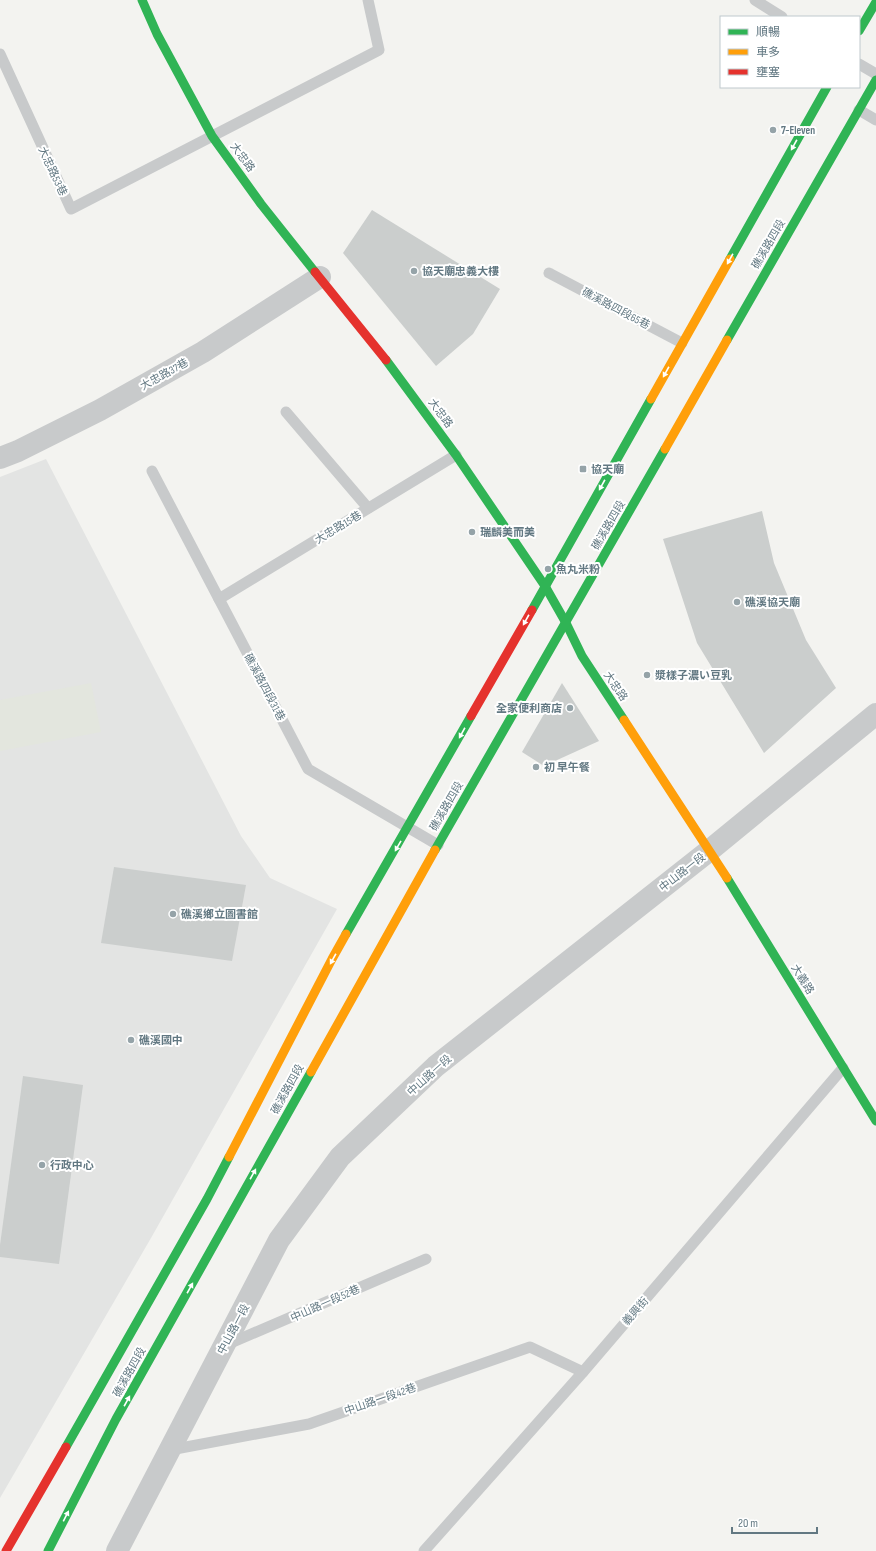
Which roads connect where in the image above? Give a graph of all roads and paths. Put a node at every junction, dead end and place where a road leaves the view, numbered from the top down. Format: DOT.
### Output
graph roads {
  1 [pos="142,0"];
  2 [pos="368,0"];
  3 [pos="755,0"];
  4 [pos="876,2"];
  5 [pos="780,16"];
  6 [pos="860,29"];
  7 [pos="0,54"];
  8 [pos="860,65"];
  9 [pos="876,74"];
  10 [pos="876,80"];
  11 [pos="825,88"];
  12 [pos="859,110"];
  13 [pos="876,120"];
  14 [pos="212,136"];
  15 [pos="549,273"];
  16 [pos="320,277"];
  17 [pos="682,343"];
  18 [pos="286,412"];
  19 [pos="456,455"];
  20 [pos="0,458"];
  21 [pos="152,471"];
  22 [pos="368,508"];
  23 [pos="545,586"];
  24 [pos="219,600"];
  25 [pos="566,623"];
  26 [pos="876,714"];
  27 [pos="408,828"];
  28 [pos="438,845"];
  29 [pos="710,850"];
  30 [pos="843,1068"];
  31 [pos="875,1119"];
  32 [pos="426,1259"];
  33 [pos="224,1346"];
  34 [pos="582,1372"];
  35 [pos="170,1450"];
  36 [pos="6,1551"];
  37 [pos="48,1551"];
  38 [pos="117,1551"];
  39 [pos="424,1551"];
  1 -- 14 [label="main road, 大忠路"];
  2 -- 14 [label="lane"];
  3 -- 5 [label="lane"];
  4 -- 6 [label="main road"];
  7 -- 14 [label="lane, 大忠路53巷"];
  8 -- 9 [label="lane"];
  10 -- 12 [label="main road, 礁溪路四段"];
  11 -- 17 [label="main road, 礁溪路四段, one-way"];
  12 -- 13 [label="lane"];
  12 -- 25 [label="main road, 礁溪路四段"];
  14 -- 16 [label="main road, 大忠路"];
  15 -- 17 [label="lane, 礁溪路四段65巷"];
  16 -- 19 [label="main road, 大忠路"];
  16 -- 20 [label="street, 大忠路37巷"];
  17 -- 23 [label="main road, 礁溪路四段, one-way"];
  18 -- 22 [label="lane"];
  19 -- 22 [label="lane, 大忠路15巷"];
  19 -- 23 [label="main road, 大忠路"];
  21 -- 24 [label="lane, 礁溪路四段31巷"];
  22 -- 24 [label="lane, 大忠路15巷"];
  23 -- 25 [label="main road, 大忠路"];
  23 -- 27 [label="main road, 礁溪路四段, one-way"];
  24 -- 27 [label="lane, 礁溪路四段31巷"];
  25 -- 28 [label="main road, 礁溪路四段"];
  25 -- 29 [label="main road, 大忠路"];
  26 -- 29 [label="street, 中山路一段"];
  27 -- 28 [label="lane, 礁溪路四段31巷"];
  27 -- 36 [label="main road, 礁溪路四段, one-way"];
  37 -- 28 [label="main road, 礁溪路四段, one-way"];
  29 -- 30 [label="main road, 大義路"];
  29 -- 33 [label="street, 中山路一段"];
  30 -- 31 [label="main road, 大義路"];
  30 -- 34 [label="lane, 義興街"];
  32 -- 33 [label="lane, 中山路一段52巷"];
  33 -- 35 [label="street, 中山路一段"];
  34 -- 35 [label="lane, 中山路一段42巷"];
  34 -- 39 [label="lane, 義興街"];
  35 -- 38 [label="street, 中山路一段"];
}
